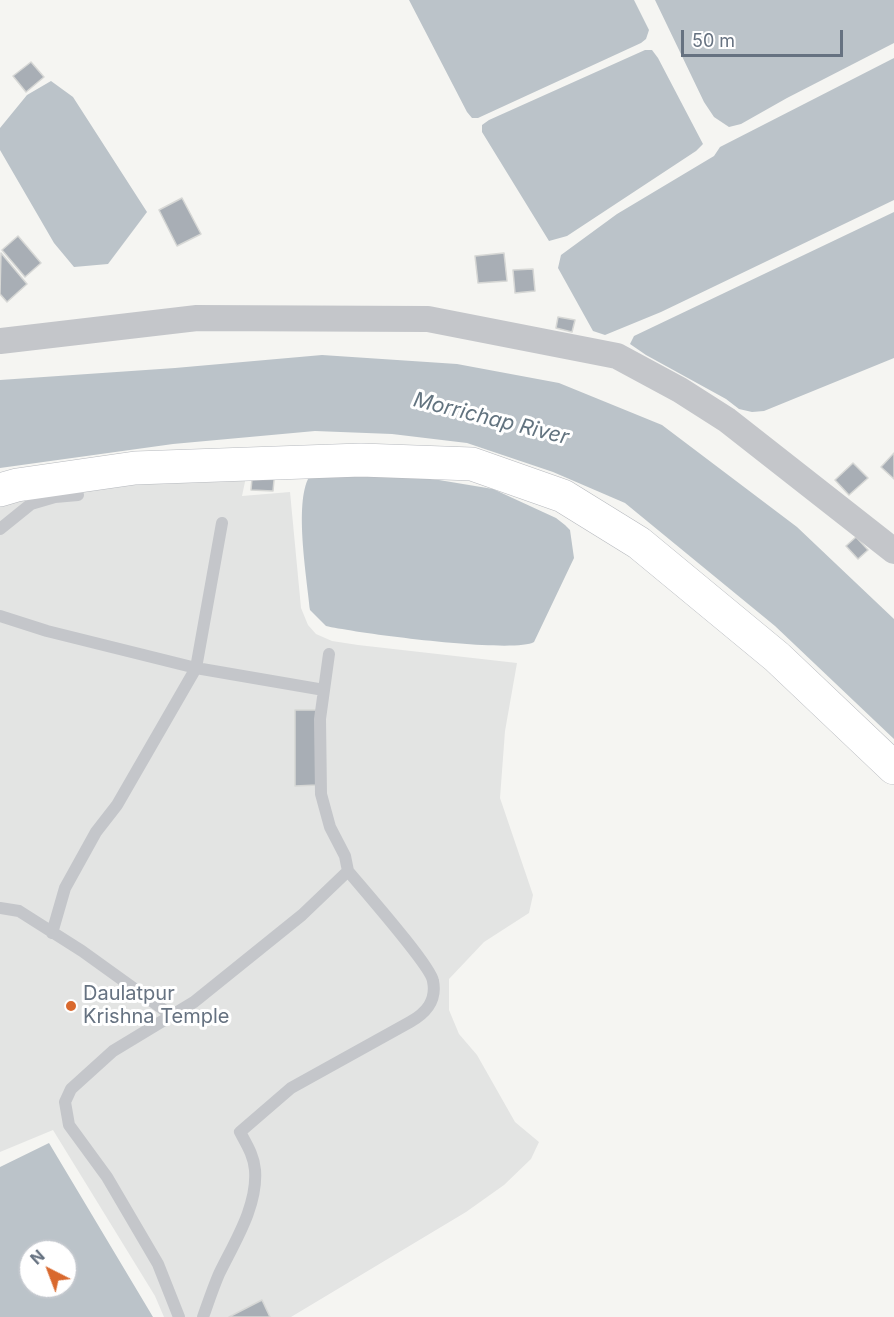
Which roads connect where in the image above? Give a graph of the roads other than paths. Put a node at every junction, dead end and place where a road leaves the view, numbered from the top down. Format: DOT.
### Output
graph roads {
  1 [pos="0,342"];
  2 [pos="0,490"];
  3 [pos="78,495"];
  4 [pos="222,523"];
  5 [pos="0,529"];
  6 [pos="894,551"];
  7 [pos="0,616"];
  8 [pos="329,654"];
  9 [pos="196,668"];
  10 [pos="324,690"];
  11 [pos="894,768"];
  12 [pos="348,871"];
  13 [pos="0,908"];
  14 [pos="52,933"];
  15 [pos="171,1015"];
  16 [pos="179,1317"];
  17 [pos="203,1317"];
  1 -- 6 [label="street"];
  2 -- 11 [label="street"];
  3 -- 5 [label="lane"];
  4 -- 9 [label="lane"];
  7 -- 9 [label="lane"];
  8 -- 10 [label="lane"];
  9 -- 10 [label="lane"];
  9 -- 14 [label="lane"];
  10 -- 12 [label="lane"];
  12 -- 15 [label="lane"];
  12 -- 17 [label="lane"];
  13 -- 14 [label="lane"];
  14 -- 15 [label="lane"];
  15 -- 16 [label="lane"];
}
